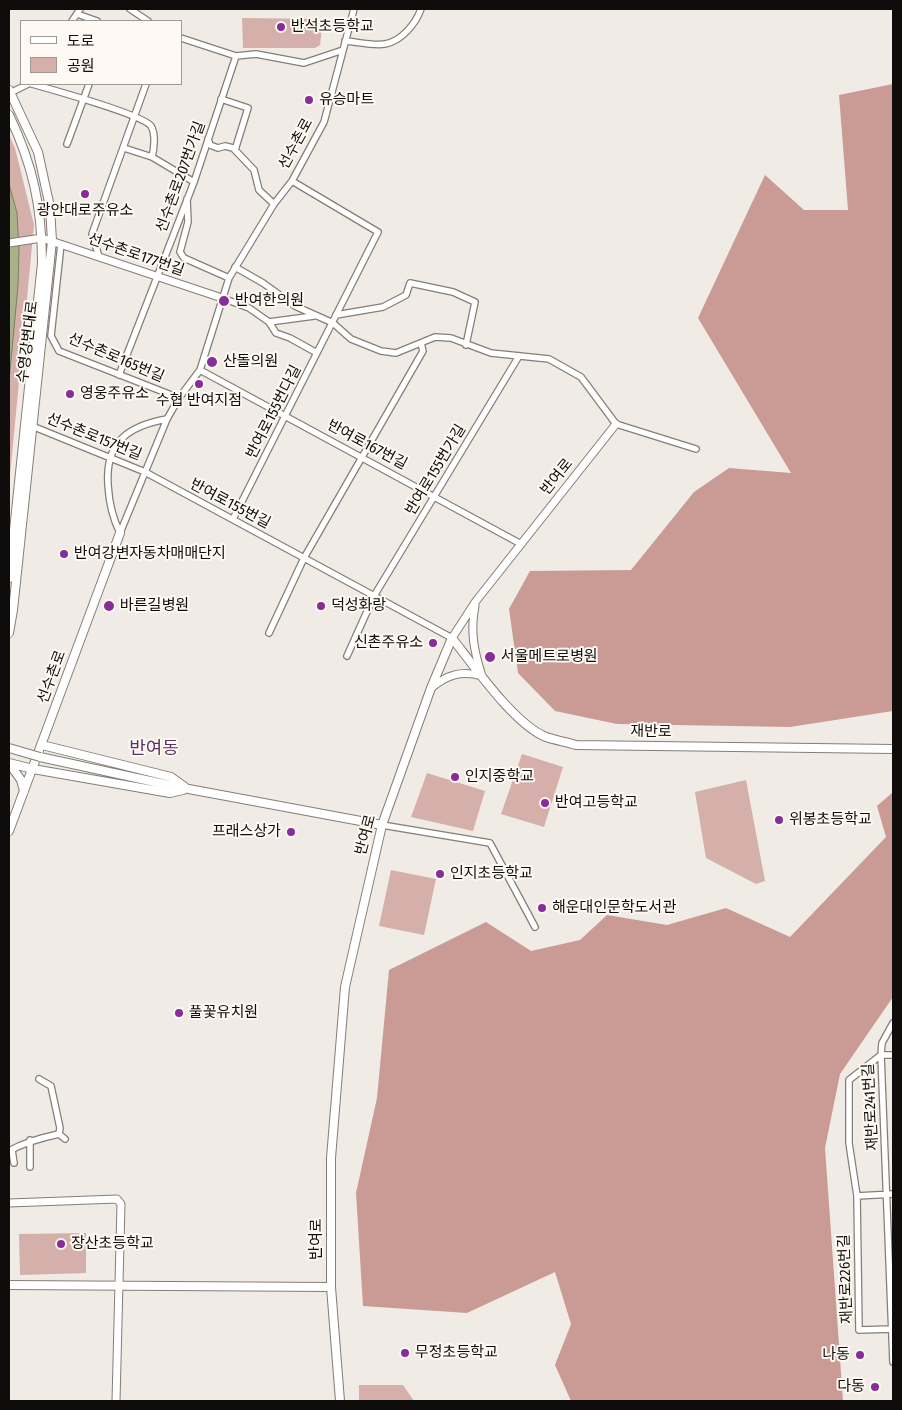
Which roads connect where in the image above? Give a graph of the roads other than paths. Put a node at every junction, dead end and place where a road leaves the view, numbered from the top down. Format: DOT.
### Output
graph roads {
  1 [pos="130,9"];
  2 [pos="354,9"];
  3 [pos="421,9"];
  4 [pos="79,11"];
  5 [pos="95,20"];
  6 [pos="146,20"];
  7 [pos="182,38"];
  8 [pos="346,41"];
  9 [pos="343,50"];
  10 [pos="236,56"];
  11 [pos="27,85"];
  12 [pos="34,85"];
  13 [pos="89,85"];
  14 [pos="146,85"];
  15 [pos="9,92"];
  16 [pos="84,99"];
  17 [pos="222,99"];
  18 [pos="9,115"];
  19 [pos="134,118"];
  20 [pos="208,139"];
  21 [pos="67,144"];
  22 [pos="124,148"];
  23 [pos="235,150"];
  24 [pos="152,157"];
  25 [pos="292,181"];
  26 [pos="194,182"];
  27 [pos="187,199"];
  28 [pos="274,204"];
  29 [pos="42,238"];
  30 [pos="52,241"];
  31 [pos="9,243"];
  32 [pos="61,244"];
  33 [pos="99,257"];
  34 [pos="234,267"];
  35 [pos="157,276"];
  36 [pos="229,278"];
  37 [pos="222,298"];
  38 [pos="336,315"];
  39 [pos="315,316"];
  40 [pos="269,322"];
  41 [pos="333,323"];
  42 [pos="421,343"];
  43 [pos="466,345"];
  44 [pos="317,353"];
  45 [pos="519,356"];
  46 [pos="200,370"];
  47 [pos="119,374"];
  48 [pos="179,398"];
  49 [pos="286,416"];
  50 [pos="167,420"];
  51 [pos="616,424"];
  52 [pos="32,426"];
  53 [pos="696,449"];
  54 [pos="109,456"];
  55 [pos="363,456"];
  56 [pos="145,472"];
  57 [pos="435,497"];
  58 [pos="233,519"];
  59 [pos="120,533"];
  60 [pos="521,544"];
  61 [pos="304,558"];
  62 [pos="9,578"];
  63 [pos="374,596"];
  64 [pos="476,601"];
  65 [pos="9,632"];
  66 [pos="269,634"];
  67 [pos="452,638"];
  68 [pos="347,656"];
  69 [pos="482,676"];
  70 [pos="430,688"];
  71 [pos="42,745"];
  72 [pos="9,748"];
  73 [pos="893,749"];
  74 [pos="9,763"];
  75 [pos="33,769"];
  76 [pos="187,789"];
  77 [pos="24,791"];
  78 [pos="382,825"];
  79 [pos="9,831"];
  80 [pos="535,927"];
  81 [pos="893,1023"];
  82 [pos="881,1055"];
  83 [pos="893,1055"];
  84 [pos="39,1079"];
  85 [pos="59,1134"];
  86 [pos="65,1139"];
  87 [pos="30,1140"];
  88 [pos="10,1151"];
  89 [pos="14,1163"];
  90 [pos="30,1168"];
  91 [pos="891,1194"];
  92 [pos="856,1196"];
  93 [pos="9,1203"];
  94 [pos="9,1286"];
  95 [pos="118,1287"];
  96 [pos="331,1287"];
  97 [pos="893,1329"];
  98 [pos="893,1362"];
  99 [pos="116,1401"];
  100 [pos="340,1401"];
  1 -- 6 [label="street"];
  2 -- 8 [label="street, 선수촌로"];
  3 -- 8 [label="street"];
  4 -- 5 [label="street"];
  7 -- 10 [label="street"];
  8 -- 9 [label="street, 선수촌로"];
  9 -- 10 [label="street"];
  9 -- 25 [label="street, 선수촌로"];
  10 -- 17 [label="street, 선수촌로207번가길"];
  11 -- 15 [label="street"];
  12 -- 16 [label="street"];
  13 -- 16 [label="street"];
  14 -- 19 [label="street"];
  15 -- 30 [label="main road, 수영강변대로"];
  16 -- 19 [label="street"];
  16 -- 21 [label="street"];
  17 -- 20 [label="street, 선수촌로207번가길"];
  17 -- 23 [label="street"];
  18 -- 29 [label="main road, 수영강변대로"];
  19 -- 22 [label="street"];
  19 -- 24 [label="street"];
  20 -- 23 [label="street"];
  20 -- 26 [label="street, 선수촌로207번가길"];
  22 -- 24 [label="street"];
  22 -- 33 [label="street"];
  23 -- 28 [label="street"];
  24 -- 26 [label="street"];
  25 -- 28 [label="street, 선수촌로"];
  25 -- 38 [label="street, 반여로155번다길"];
  26 -- 27 [label="street, 선수촌로207번가길"];
  27 -- 35 [label="street, 선수촌로207번가길"];
  27 -- 36 [label="street"];
  28 -- 34 [label="street, 선수촌로"];
  29 -- 30 [label="street, 선수촌로177번길"];
  29 -- 31 [label="street"];
  29 -- 62 [label="main road, 수영강변대로"];
  30 -- 32 [label="street, 선수촌로177번길"];
  30 -- 52 [label="main road, 수영강변대로"];
  32 -- 33 [label="street, 선수촌로177번길"];
  32 -- 47 [label="street, 선수촌로165번길"];
  33 -- 35 [label="street, 선수촌로177번길"];
  34 -- 36 [label="street, 선수촌로"];
  34 -- 39 [label="street"];
  35 -- 37 [label="street, 선수촌로177번길"];
  35 -- 47 [label="street, 선수촌로207번가길"];
  36 -- 37 [label="street, 선수촌로"];
  37 -- 40 [label="street"];
  37 -- 46 [label="street, 선수촌로"];
  38 -- 41 [label="street, 반여로155번다길"];
  38 -- 43 [label="street"];
  39 -- 40 [label="street"];
  39 -- 41 [label="street"];
  40 -- 44 [label="street"];
  41 -- 42 [label="street"];
  41 -- 44 [label="street, 반여로155번다길"];
  42 -- 43 [label="street"];
  42 -- 55 [label="street"];
  43 -- 45 [label="street"];
  44 -- 49 [label="street, 반여로155번다길"];
  45 -- 51 [label="street"];
  45 -- 57 [label="street, 반여로155번가길"];
  46 -- 48 [label="street, 선수촌로"];
  46 -- 49 [label="street, 반여로167번길"];
  47 -- 48 [label="street, 선수촌로165번길"];
  48 -- 50 [label="street, 선수촌로"];
  49 -- 55 [label="street, 반여로167번길"];
  49 -- 58 [label="street, 반여로155번다길"];
  50 -- 54 [label="street"];
  50 -- 56 [label="street, 선수촌로"];
  51 -- 53 [label="street"];
  51 -- 60 [label="street, 반여로"];
  52 -- 54 [label="street, 선수촌로157번길"];
  52 -- 65 [label="main road, 수영강변대로"];
  54 -- 56 [label="street, 선수촌로157번길"];
  54 -- 59 [label="street"];
  55 -- 57 [label="street, 반여로167번길"];
  55 -- 61 [label="street"];
  56 -- 58 [label="street, 반여로155번길"];
  56 -- 59 [label="street, 선수촌로"];
  57 -- 60 [label="street, 반여로167번길"];
  57 -- 63 [label="street, 반여로155번가길"];
  58 -- 61 [label="street, 반여로155번길"];
  59 -- 71 [label="main road, 선수촌로"];
  60 -- 64 [label="street, 반여로"];
  61 -- 63 [label="street, 반여로155번길"];
  61 -- 66 [label="street"];
  63 -- 67 [label="street, 반여로155번길"];
  63 -- 68 [label="street"];
  64 -- 67 [label="street, 반여로"];
  64 -- 69 [label="street"];
  67 -- 69 [label="main road, 재반로"];
  67 -- 70 [label="main road, 반여로"];
  69 -- 70 [label="street"];
  69 -- 73 [label="main road, 재반로"];
  70 -- 78 [label="main road, 반여로"];
  71 -- 75 [label="main road, 선수촌로"];
  71 -- 76 [label="main road"];
  72 -- 76 [label="main road, bridge"];
  74 -- 75 [label="main road"];
  74 -- 77 [label="main road"];
  75 -- 76 [label="main road"];
  75 -- 77 [label="main road, 선수촌로"];
  76 -- 78 [label="main road"];
  77 -- 79 [label="main road, 선수촌로"];
  78 -- 80 [label="street"];
  78 -- 96 [label="main road, 반여로"];
  81 -- 82 [label="street"];
  82 -- 83 [label="street"];
  82 -- 91 [label="street, 재반로241번길"];
  82 -- 92 [label="street, 재반로241번길"];
  84 -- 85 [label="street"];
  85 -- 86 [label="street"];
  85 -- 87 [label="street"];
  87 -- 88 [label="street"];
  87 -- 90 [label="street"];
  88 -- 89 [label="street"];
  91 -- 92 [label="street"];
  91 -- 97 [label="street"];
  92 -- 97 [label="street, 재반로226번길"];
  93 -- 95 [label="street"];
  94 -- 95 [label="main road"];
  95 -- 96 [label="main road"];
  95 -- 99 [label="street"];
  96 -- 100 [label="main road, 반여로"];
  97 -- 98 [label="street"];
}
